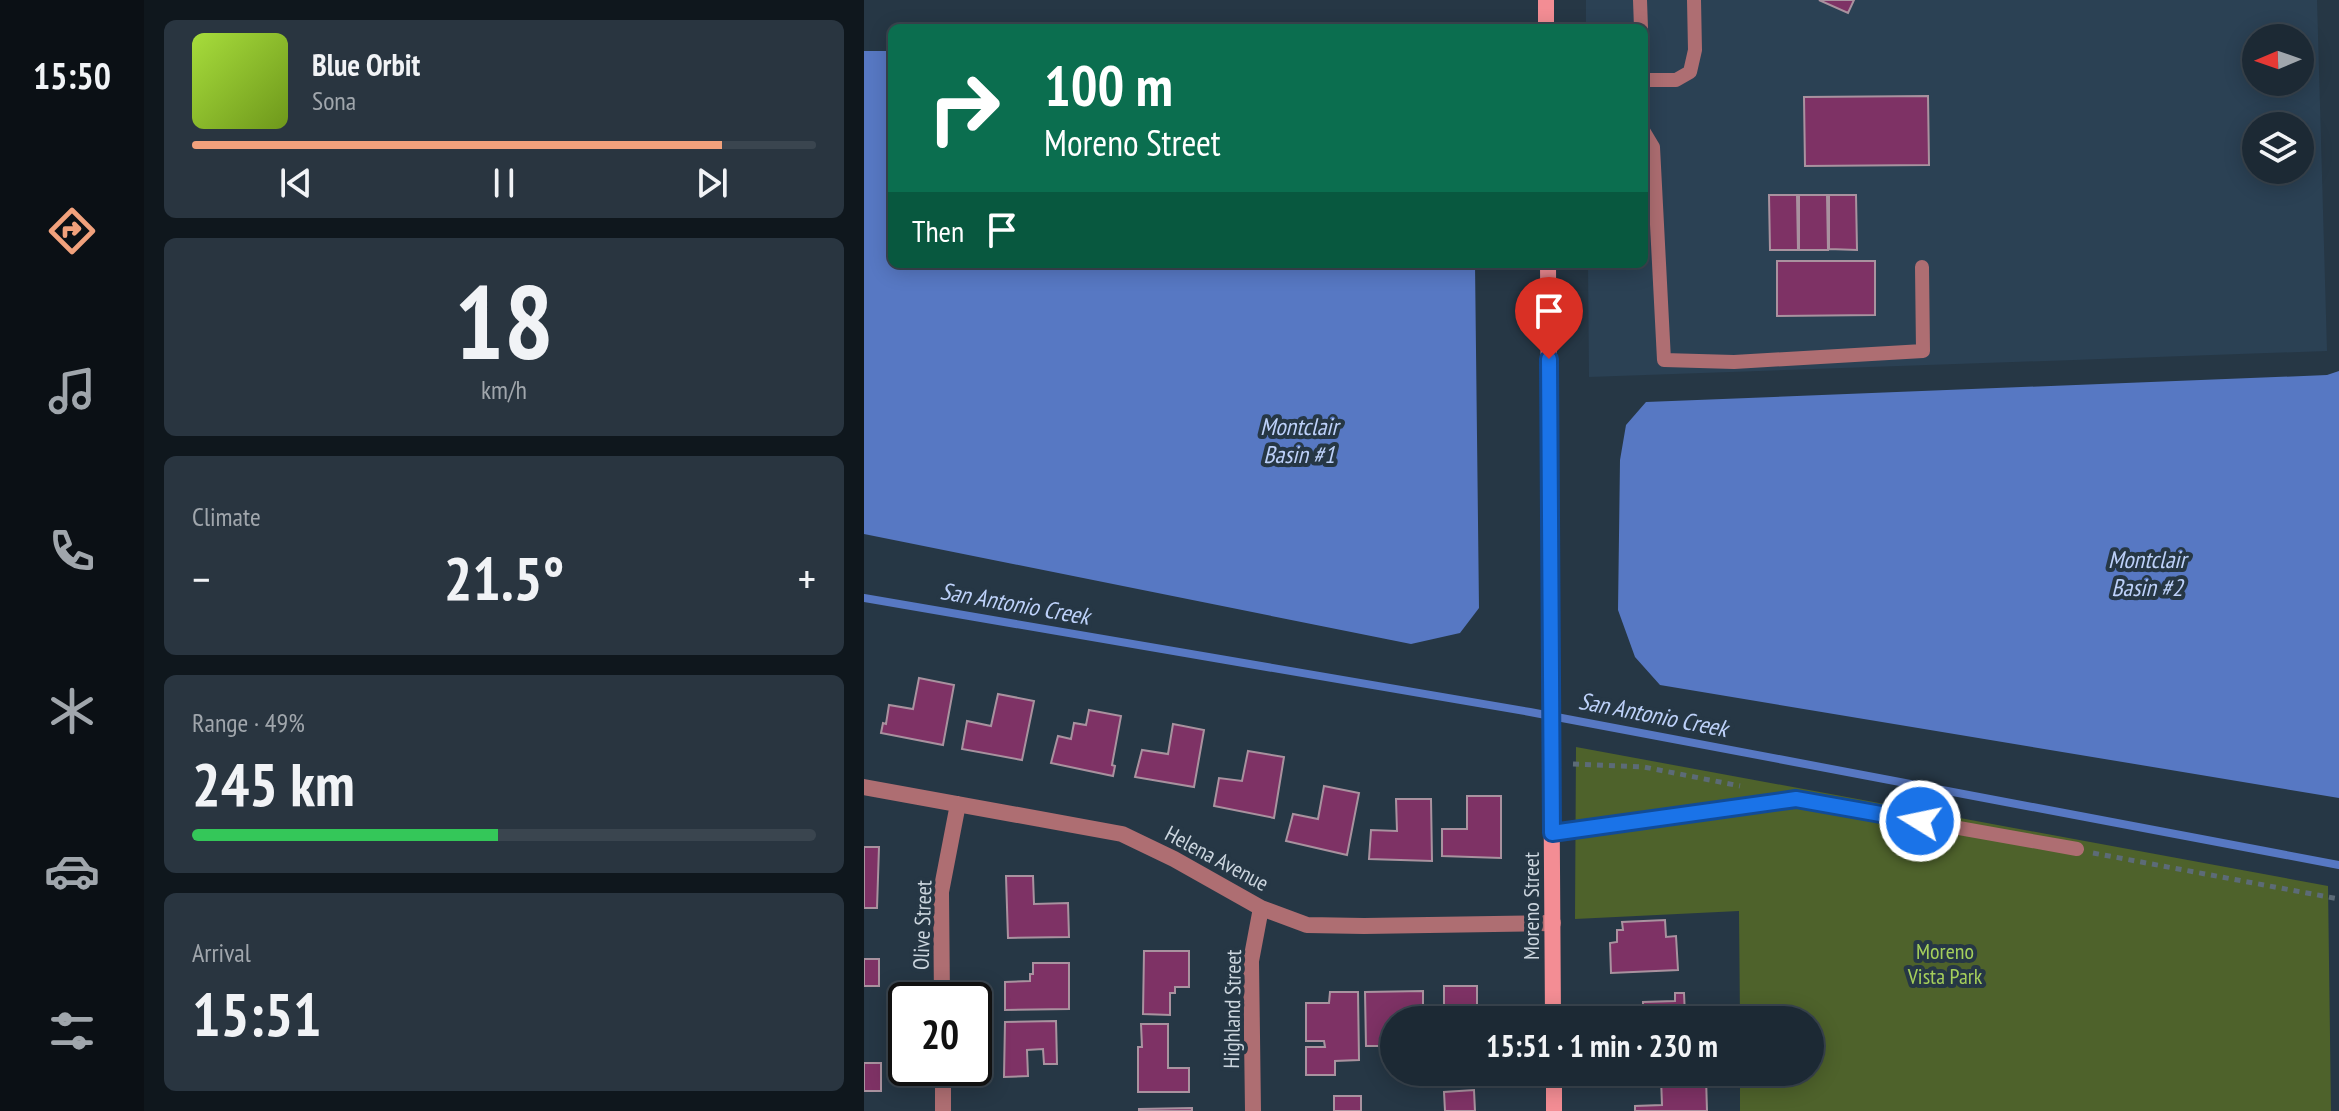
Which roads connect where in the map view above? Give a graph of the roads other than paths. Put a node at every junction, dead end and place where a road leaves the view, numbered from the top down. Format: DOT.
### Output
graph roads {
  1 [pos="1546,0"];
  2 [pos="1640,0"];
  3 [pos="1694,0"];
  4 [pos="1546,24"];
  5 [pos="1641,24"];
  6 [pos="1648,80"];
  7 [pos="1648,139"];
  8 [pos="1922,267"];
  9 [pos="1548,268"];
  10 [pos="864,787"];
  11 [pos="958,804"];
  12 [pos="1552,833"];
  13 [pos="2077,849"];
  14 [pos="1261,908"];
  15 [pos="1553,923"];
  16 [pos="942,982"];
  17 [pos="1553,1006"];
  18 [pos="943,1086"];
  19 [pos="1554,1086"];
  20 [pos="943,1111"];
  21 [pos="1253,1111"];
  22 [pos="1554,1111"];
  1 -- 4 [label="street"];
  2 -- 5 [label="lane"];
  3 -- 6 [label="lane"];
  7 -- 8 [label="lane"];
  9 -- 12 [label="street, Moreno Street"];
  10 -- 11 [label="street, Helena Avenue"];
  11 -- 14 [label="street, Helena Avenue"];
  11 -- 16 [label="street, Olive Street"];
  12 -- 13 [label="lane"];
  12 -- 15 [label="street, Moreno Street"];
  14 -- 15 [label="street, Helena Avenue"];
  14 -- 21 [label="street, Highland Street"];
  15 -- 17 [label="street, Moreno Street"];
  18 -- 20 [label="street"];
  19 -- 22 [label="street"];
}
